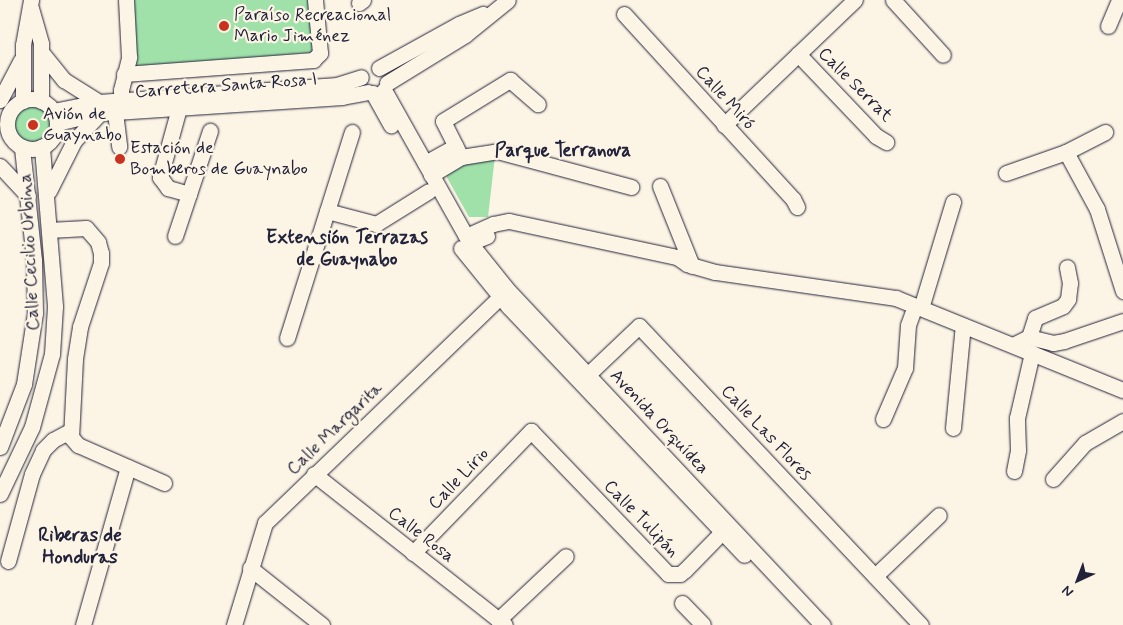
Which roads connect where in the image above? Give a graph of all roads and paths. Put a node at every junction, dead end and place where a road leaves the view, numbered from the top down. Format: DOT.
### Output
graph roads {
  1 [pos="126,0"];
  2 [pos="315,0"];
  3 [pos="508,0"];
  4 [pos="855,0"];
  5 [pos="892,0"];
  6 [pos="1120,0"];
  7 [pos="31,3"];
  8 [pos="491,11"];
  9 [pos="624,14"];
  10 [pos="1108,26"];
  11 [pos="42,53"];
  12 [pos="798,54"];
  13 [pos="943,55"];
  14 [pos="22,56"];
  15 [pos="379,68"];
  16 [pos="124,74"];
  17 [pos="361,78"];
  18 [pos="378,90"];
  19 [pos="0,100"];
  20 [pos="22,101"];
  21 [pos="41,101"];
  22 [pos="538,104"];
  23 [pos="112,108"];
  24 [pos="178,108"];
  25 [pos="55,117"];
  26 [pos="724,125"];
  27 [pos="210,131"];
  28 [pos="352,132"];
  29 [pos="1105,132"];
  30 [pos="8,134"];
  31 [pos="886,142"];
  32 [pos="119,147"];
  33 [pos="42,148"];
  34 [pos="459,151"];
  35 [pos="1066,152"];
  36 [pos="0,166"];
  37 [pos="428,169"];
  38 [pos="1006,173"];
  39 [pos="660,186"];
  40 [pos="631,187"];
  41 [pos="428,191"];
  42 [pos="47,194"];
  43 [pos="189,194"];
  44 [pos="28,196"];
  45 [pos="953,202"];
  46 [pos="797,207"];
  47 [pos="327,211"];
  48 [pos="49,230"];
  49 [pos="175,236"];
  50 [pos="464,242"];
  51 [pos="690,265"];
  52 [pos="1067,267"];
  53 [pos="1123,291"];
  54 [pos="504,293"];
  55 [pos="918,307"];
  56 [pos="1123,320"];
  57 [pos="963,325"];
  58 [pos="1029,337"];
  59 [pos="288,338"];
  60 [pos="1013,345"];
  61 [pos="1032,352"];
  62 [pos="584,378"];
  63 [pos="1123,390"];
  64 [pos="884,419"];
  65 [pos="1123,421"];
  66 [pos="953,428"];
  67 [pos="532,430"];
  68 [pos="70,431"];
  69 [pos="0,447"];
  70 [pos="128,467"];
  71 [pos="1014,471"];
  72 [pos="314,474"];
  73 [pos="1053,479"];
  74 [pos="164,483"];
  75 [pos="2,491"];
  76 [pos="939,515"];
  77 [pos="726,528"];
  78 [pos="413,553"];
  79 [pos="566,556"];
  80 [pos="8,561"];
  81 [pos="250,568"];
  82 [pos="875,576"];
  83 [pos="682,604"];
  84 [pos="502,622"];
  85 [pos="83,625"];
  86 [pos="234,625"];
  87 [pos="322,625"];
  88 [pos="703,625"];
  89 [pos="810,625"];
  90 [pos="823,625"];
  91 [pos="921,625"];
  1 -- 16 [label="street"];
  2 -- 16 [label="street"];
  3 -- 8 [label="street, Carretera Santa Rosa I"];
  4 -- 12 [label="street"];
  5 -- 13 [label="street"];
  6 -- 10 [label="street"];
  7 -- 11 [label="street"];
  7 -- 14 [label="street"];
  8 -- 15 [label="street, Carretera Santa Rosa I"];
  8 -- 18 [label="street, Carretera Santa Rosa I"];
  9 -- 26 [label="street, Calle Miró"];
  11 -- 21 [label="street"];
  11 -- 23 [label="street"];
  12 -- 26 [label="street"];
  12 -- 31 [label="street, Calle Serrat"];
  14 -- 19 [label="street"];
  14 -- 20 [label="street"];
  15 -- 17 [label="street"];
  15 -- 18 [label="street"];
  16 -- 23 [label="street"];
  17 -- 18 [label="street"];
  17 -- 23 [label="street, Carretera Santa Rosa I"];
  18 -- 24 [label="street, Carretera Santa Rosa I"];
  18 -- 37 [label="street, Avenida Orquídea"];
  18 -- 41 [label="street, Avenida Orquídea"];
  20 -- 21 [label="street"];
  20 -- 30 [label="street"];
  21 -- 25 [label="street"];
  22 -- 34 [label="street"];
  23 -- 24 [label="street, Carretera Santa Rosa I"];
  23 -- 25 [label="street, Carretera Santa Rosa I"];
  23 -- 32 [label="street"];
  23 -- 42 [label="street"];
  24 -- 43 [label="street"];
  25 -- 33 [label="street"];
  26 -- 46 [label="street, Calle Miró"];
  27 -- 43 [label="street"];
  28 -- 47 [label="street"];
  29 -- 35 [label="street"];
  30 -- 33 [label="street"];
  30 -- 44 [label="street, Calle Cecilio Urbina"];
  33 -- 42 [label="street, Calle Cecilio Urbina"];
  34 -- 37 [label="street"];
  34 -- 40 [label="street"];
  35 -- 38 [label="street"];
  35 -- 53 [label="street"];
  36 -- 44 [label="street"];
  37 -- 50 [label="street, Avenida Orquídea"];
  39 -- 51 [label="street"];
  41 -- 47 [label="street"];
  41 -- 50 [label="street, Avenida Orquídea"];
  42 -- 48 [label="street, Calle Cecilio Urbina"];
  43 -- 49 [label="street"];
  44 -- 69 [label="street, Calle Cecilio Urbina"];
  45 -- 55 [label="street"];
  47 -- 59 [label="street"];
  48 -- 68 [label="street"];
  48 -- 75 [label="street, Calle Cecilio Urbina"];
  50 -- 51 [label="street"];
  50 -- 54 [label="street, Avenida Orquídea"];
  51 -- 55 [label="street"];
  52 -- 58 [label="street"];
  54 -- 62 [label="street, Avenida Orquídea"];
  54 -- 72 [label="street, Calle Margarita"];
  55 -- 57 [label="street"];
  55 -- 64 [label="street"];
  56 -- 58 [label="street"];
  57 -- 60 [label="street"];
  57 -- 66 [label="street"];
  58 -- 60 [label="street"];
  60 -- 61 [label="street"];
  61 -- 63 [label="street"];
  61 -- 71 [label="street"];
  62 -- 77 [label="street, Avenida Orquídea"];
  62 -- 82 [label="street, Calle Las Flores"];
  65 -- 73 [label="street"];
  67 -- 77 [label="street, Calle Tulipán"];
  67 -- 78 [label="street, Calle Lirio"];
  68 -- 70 [label="street"];
  68 -- 80 [label="street"];
  70 -- 74 [label="street"];
  70 -- 85 [label="street"];
  72 -- 78 [label="street, Calle Rosa"];
  72 -- 81 [label="street, Calle Margarita"];
  76 -- 82 [label="street"];
  77 -- 89 [label="street, Avenida Orquídea"];
  77 -- 90 [label="street, Avenida Orquídea"];
  78 -- 84 [label="street, Calle Rosa"];
  79 -- 84 [label="street"];
  81 -- 86 [label="street, Calle Margarita"];
  81 -- 87 [label="street"];
  82 -- 91 [label="street, Calle Las Flores"];
  83 -- 88 [label="street"];
}
